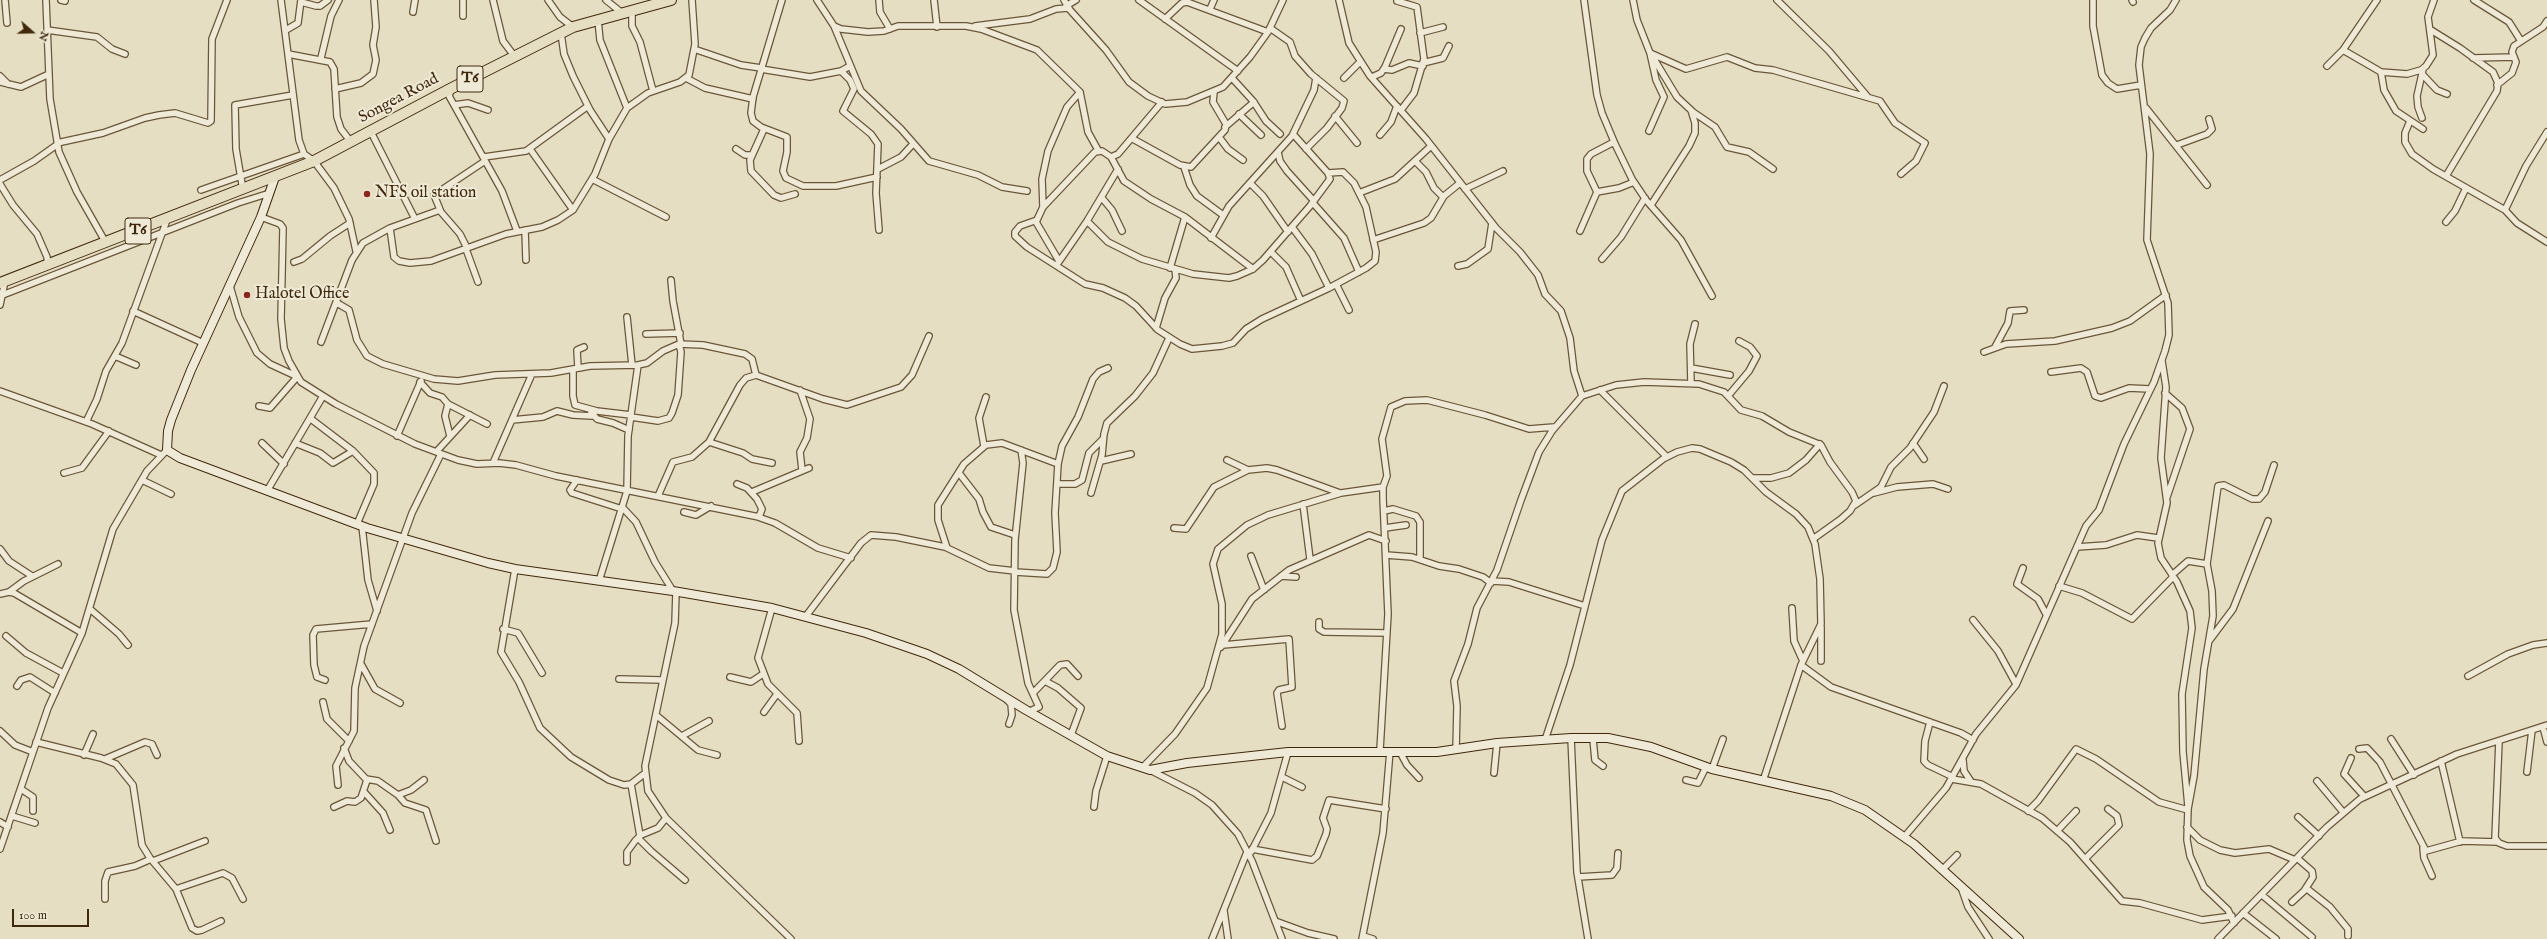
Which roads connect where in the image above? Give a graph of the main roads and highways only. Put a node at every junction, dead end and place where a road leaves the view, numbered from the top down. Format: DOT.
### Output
graph roads {
  1 [pos="671,0"];
  2 [pos="3,282"];
  1 -- 2 [label="highway, Songea Road / T6"];
}
